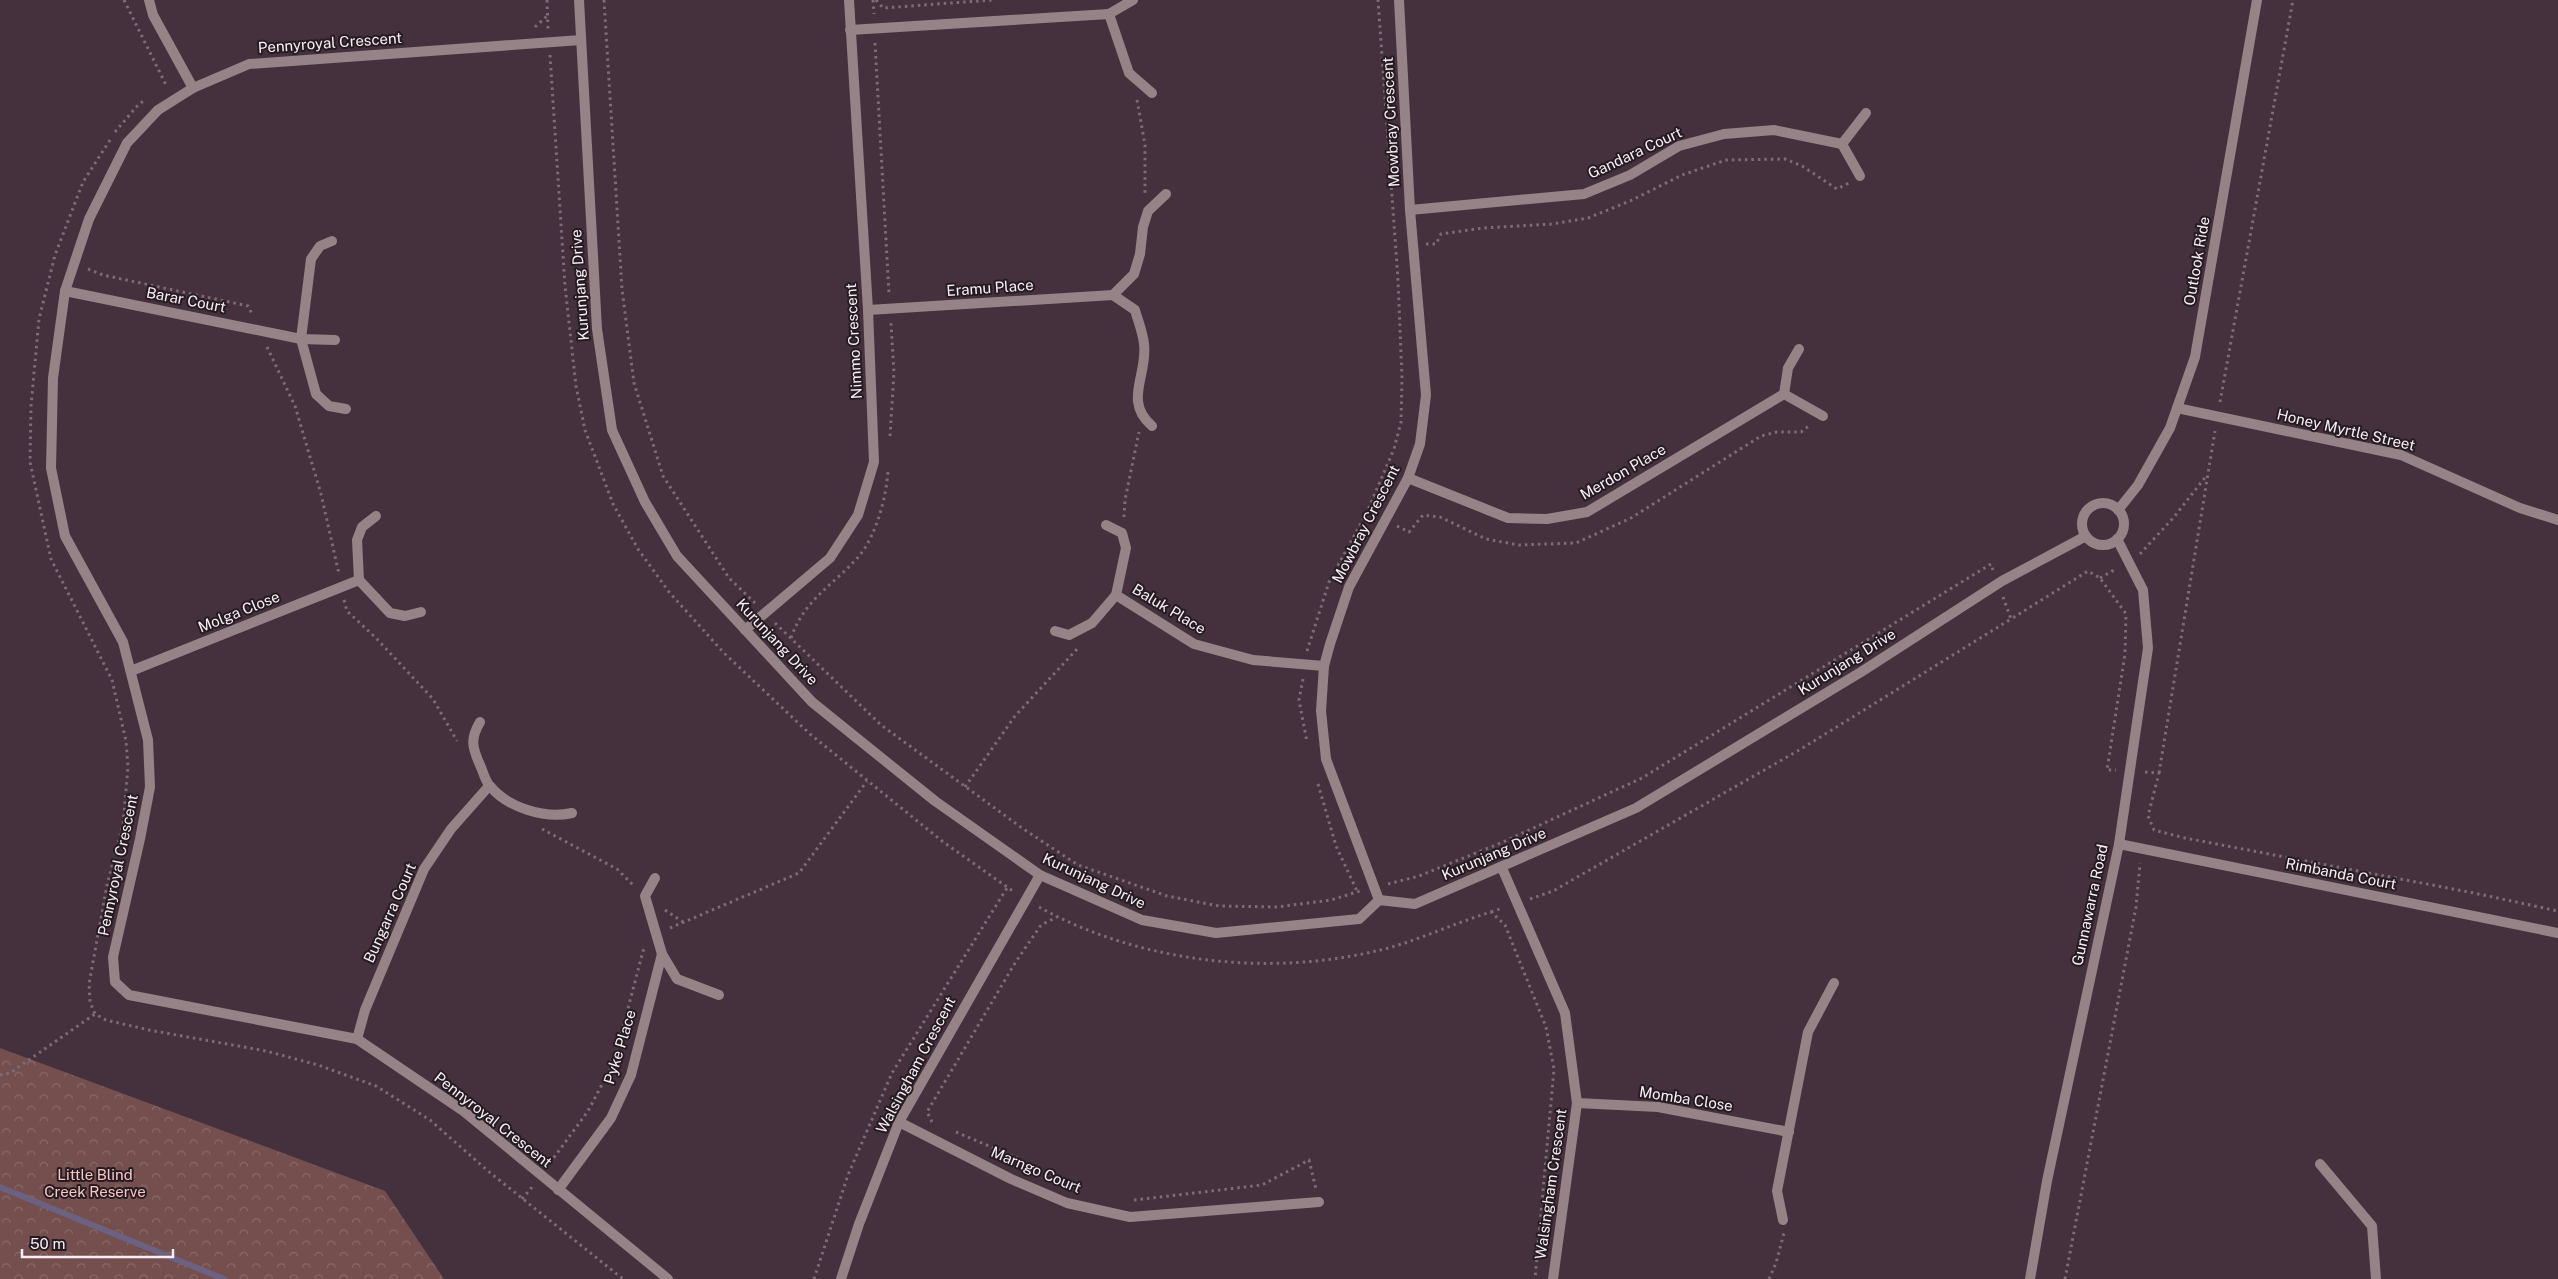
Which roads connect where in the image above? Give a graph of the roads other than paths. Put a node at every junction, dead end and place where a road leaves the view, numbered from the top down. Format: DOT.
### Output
graph roads {
  1 [pos="149,0"];
  2 [pos="579,0"];
  3 [pos="849,0"];
  4 [pos="1133,0"];
  5 [pos="1399,0"];
  6 [pos="2257,0"];
  7 [pos="1109,14"];
  8 [pos="850,30"];
  9 [pos="582,40"];
  10 [pos="193,88"];
  11 [pos="1152,93"];
  12 [pos="1866,113"];
  13 [pos="1842,144"];
  14 [pos="1860,176"];
  15 [pos="1166,194"];
  16 [pos="1410,210"];
  17 [pos="332,241"];
  18 [pos="65,291"];
  19 [pos="1114,295"];
  20 [pos="868,310"];
  21 [pos="302,339"];
  22 [pos="335,340"];
  23 [pos="1799,349"];
  24 [pos="1784,394"];
  25 [pos="2177,408"];
  26 [pos="346,409"];
  27 [pos="1823,416"];
  28 [pos="1152,426"];
  29 [pos="1408,478"];
  30 [pos="2118,510"];
  31 [pos="376,516"];
  32 [pos="2558,520"];
  33 [pos="1106,525"];
  34 [pos="2086,536"];
  35 [pos="2117,539"];
  36 [pos="359,580"];
  37 [pos="1116,595"];
  38 [pos="422,612"];
  39 [pos="744,630"];
  40 [pos="1055,631"];
  41 [pos="1324,666"];
  42 [pos="131,671"];
  43 [pos="480,722"];
  44 [pos="489,786"];
  45 [pos="572,813"];
  46 [pos="2119,844"];
  47 [pos="1502,868"];
  48 [pos="1040,875"];
  49 [pos="655,878"];
  50 [pos="1379,900"];
  51 [pos="2558,933"];
  52 [pos="662,954"];
  53 [pos="1834,983"];
  54 [pos="719,995"];
  55 [pos="357,1039"];
  56 [pos="1578,1103"];
  57 [pos="899,1122"];
  58 [pos="1789,1132"];
  59 [pos="2320,1164"];
  60 [pos="558,1190"];
  61 [pos="1318,1202"];
  62 [pos="1783,1220"];
  63 [pos="668,1279"];
  64 [pos="841,1279"];
  65 [pos="1553,1279"];
  66 [pos="2030,1279"];
  67 [pos="2376,1279"];
  1 -- 10 [label="street"];
  2 -- 9 [label="street, Kurunjang Drive"];
  3 -- 8 [label="street, Nimmo Crescent"];
  4 -- 7 [label="street"];
  5 -- 16 [label="street, Mowbray Crescent"];
  6 -- 25 [label="street, Outlook Ride"];
  7 -- 8 [label="street"];
  7 -- 11 [label="street"];
  8 -- 20 [label="street, Nimmo Crescent"];
  9 -- 10 [label="street, Pennyroyal Crescent"];
  9 -- 39 [label="street, Kurunjang Drive"];
  10 -- 18 [label="street, Pennyroyal Crescent"];
  12 -- 13 [label="street"];
  13 -- 14 [label="street"];
  13 -- 16 [label="street, Gandara Court"];
  15 -- 19 [label="street"];
  16 -- 29 [label="street, Mowbray Crescent"];
  17 -- 21 [label="street"];
  18 -- 21 [label="street, Barar Court"];
  18 -- 42 [label="street, Pennyroyal Crescent"];
  19 -- 20 [label="street, Eramu Place"];
  19 -- 28 [label="street"];
  20 -- 39 [label="street, Nimmo Crescent"];
  21 -- 22 [label="street, Barar Court"];
  21 -- 26 [label="street"];
  23 -- 24 [label="street"];
  24 -- 27 [label="street"];
  24 -- 29 [label="street, Merdon Place"];
  25 -- 30 [label="street, Outlook Ride"];
  25 -- 32 [label="street, Honey Myrtle Street"];
  29 -- 41 [label="street, Mowbray Crescent"];
  30 -- 34 [label="street"];
  30 -- 35 [label="street"];
  31 -- 36 [label="street"];
  33 -- 37 [label="street, Baluk Place"];
  34 -- 35 [label="street"];
  34 -- 47 [label="street, Kurunjang Drive"];
  35 -- 46 [label="street, Gunnawarra Road"];
  36 -- 38 [label="street"];
  36 -- 42 [label="street, Molga Close"];
  37 -- 40 [label="street, Baluk Place"];
  37 -- 41 [label="street, Baluk Place"];
  39 -- 48 [label="street, Kurunjang Drive"];
  41 -- 50 [label="street, Mowbray Crescent"];
  42 -- 55 [label="street, Pennyroyal Crescent"];
  43 -- 44 [label="street"];
  44 -- 45 [label="street"];
  44 -- 55 [label="street, Bungarra Court"];
  46 -- 51 [label="street, Rimbanda Court"];
  46 -- 66 [label="street, Gunnawarra Road"];
  47 -- 50 [label="street, Kurunjang Drive"];
  47 -- 56 [label="street, Walsingham Crescent"];
  48 -- 50 [label="street, Kurunjang Drive"];
  48 -- 57 [label="street, Walsingham Crescent"];
  49 -- 52 [label="street"];
  52 -- 54 [label="street"];
  52 -- 60 [label="street, Pyke Place"];
  53 -- 58 [label="street"];
  55 -- 60 [label="street, Pennyroyal Crescent"];
  56 -- 58 [label="street, Momba Close"];
  56 -- 65 [label="street, Walsingham Crescent"];
  57 -- 61 [label="street, Marngo Court"];
  57 -- 64 [label="street, Walsingham Crescent"];
  58 -- 62 [label="street"];
  59 -- 67 [label="street"];
  60 -- 63 [label="street, Pennyroyal Crescent"];
}
